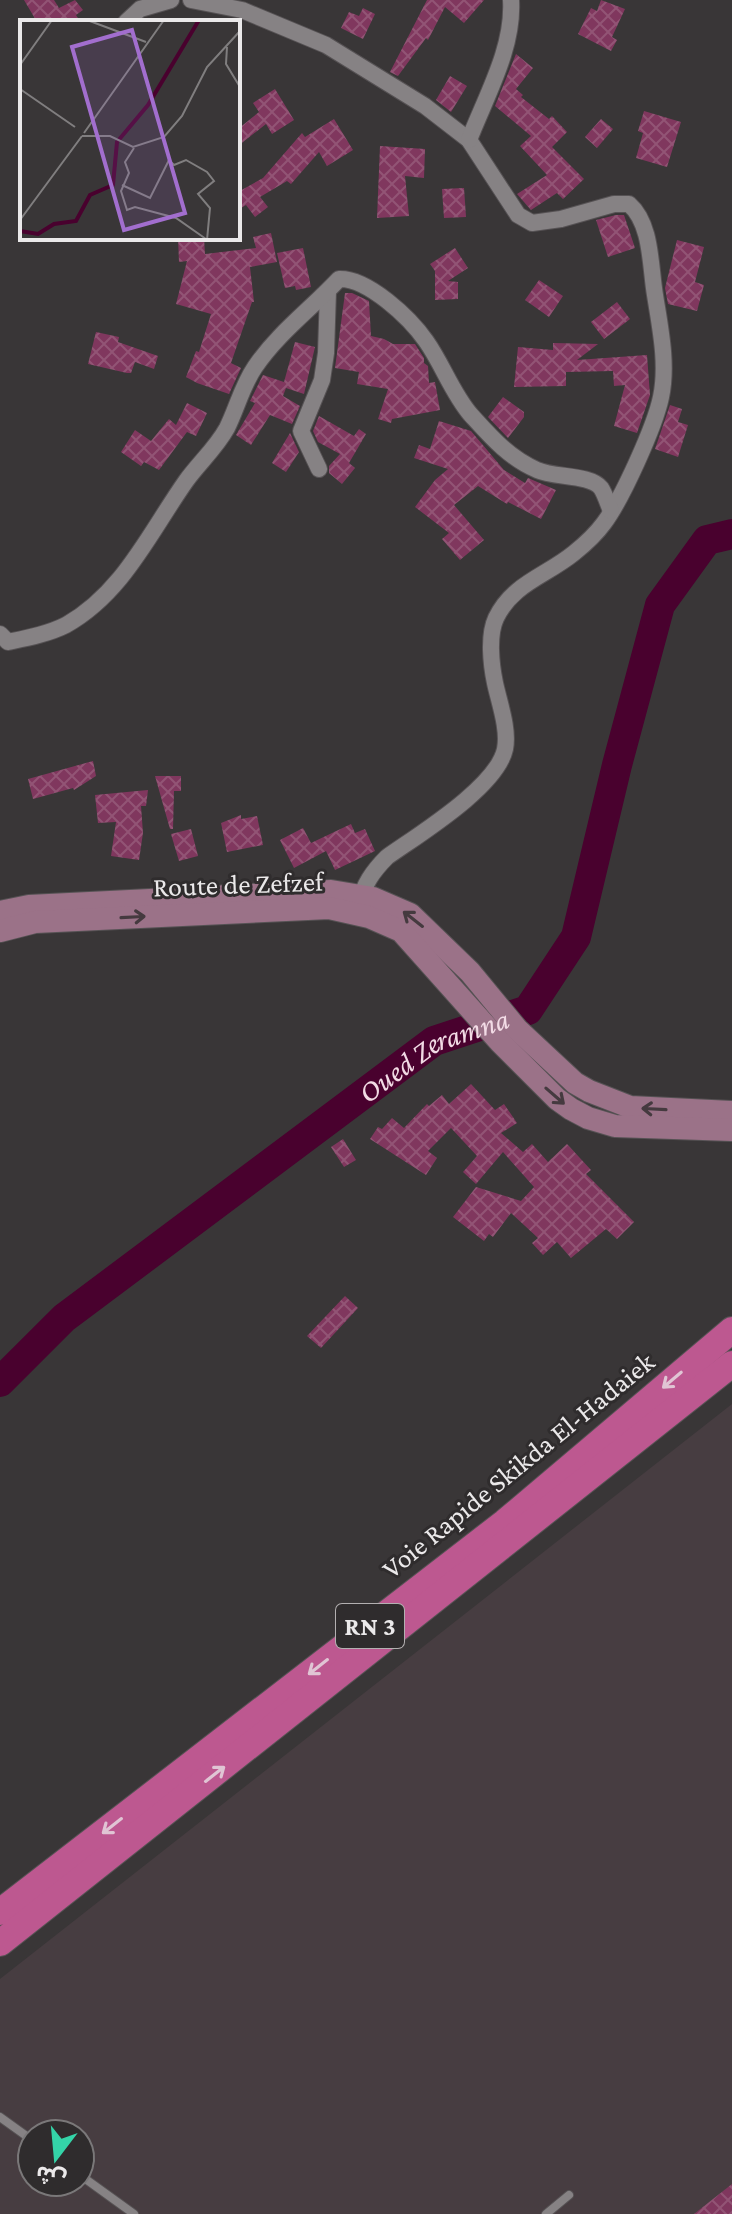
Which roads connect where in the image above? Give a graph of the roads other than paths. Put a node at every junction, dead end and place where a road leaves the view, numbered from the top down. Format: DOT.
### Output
graph roads {
  1 [pos="171,0"];
  2 [pos="191,0"];
  3 [pos="511,0"];
  4 [pos="128,20"];
  5 [pos="469,140"];
  6 [pos="328,291"];
  7 [pos="319,469"];
  8 [pos="611,511"];
  9 [pos="0,634"];
  10 [pos="359,905"];
  11 [pos="0,912"];
  12 [pos="0,931"];
  13 [pos="508,1035"];
  14 [pos="732,1112"];
  15 [pos="732,1130"];
  16 [pos="732,1330"];
  17 [pos="732,1364"];
  18 [pos="0,1912"];
  19 [pos="0,1943"];
  20 [pos="96,2187"];
  21 [pos="569,2195"];
  22 [pos="134,2214"];
  23 [pos="546,2214"];
  1 -- 4 [label="street"];
  2 -- 5 [label="street"];
  3 -- 5 [label="street"];
  5 -- 8 [label="street"];
  6 -- 7 [label="street"];
  6 -- 8 [label="street"];
  6 -- 9 [label="street"];
  8 -- 10 [label="street"];
  10 -- 11 [label="main road, Route de Zefzef"];
  12 -- 10 [label="main road, Route de Zefzef, one-way"];
  10 -- 13 [label="main road, Route de Zefzef"];
  14 -- 13 [label="main road, Route de Zefzef, one-way"];
  13 -- 15 [label="main road, Route de Zefzef, one-way"];
  16 -- 18 [label="highway, Voie Rapide Skikda El-Hadaiek / RN 3, one-way"];
  19 -- 17 [label="highway, Voie Rapide Skikda El-Hadaiek / RN 3, one-way"];
  20 -- 22 [label="lane"];
  21 -- 23 [label="lane"];
}
